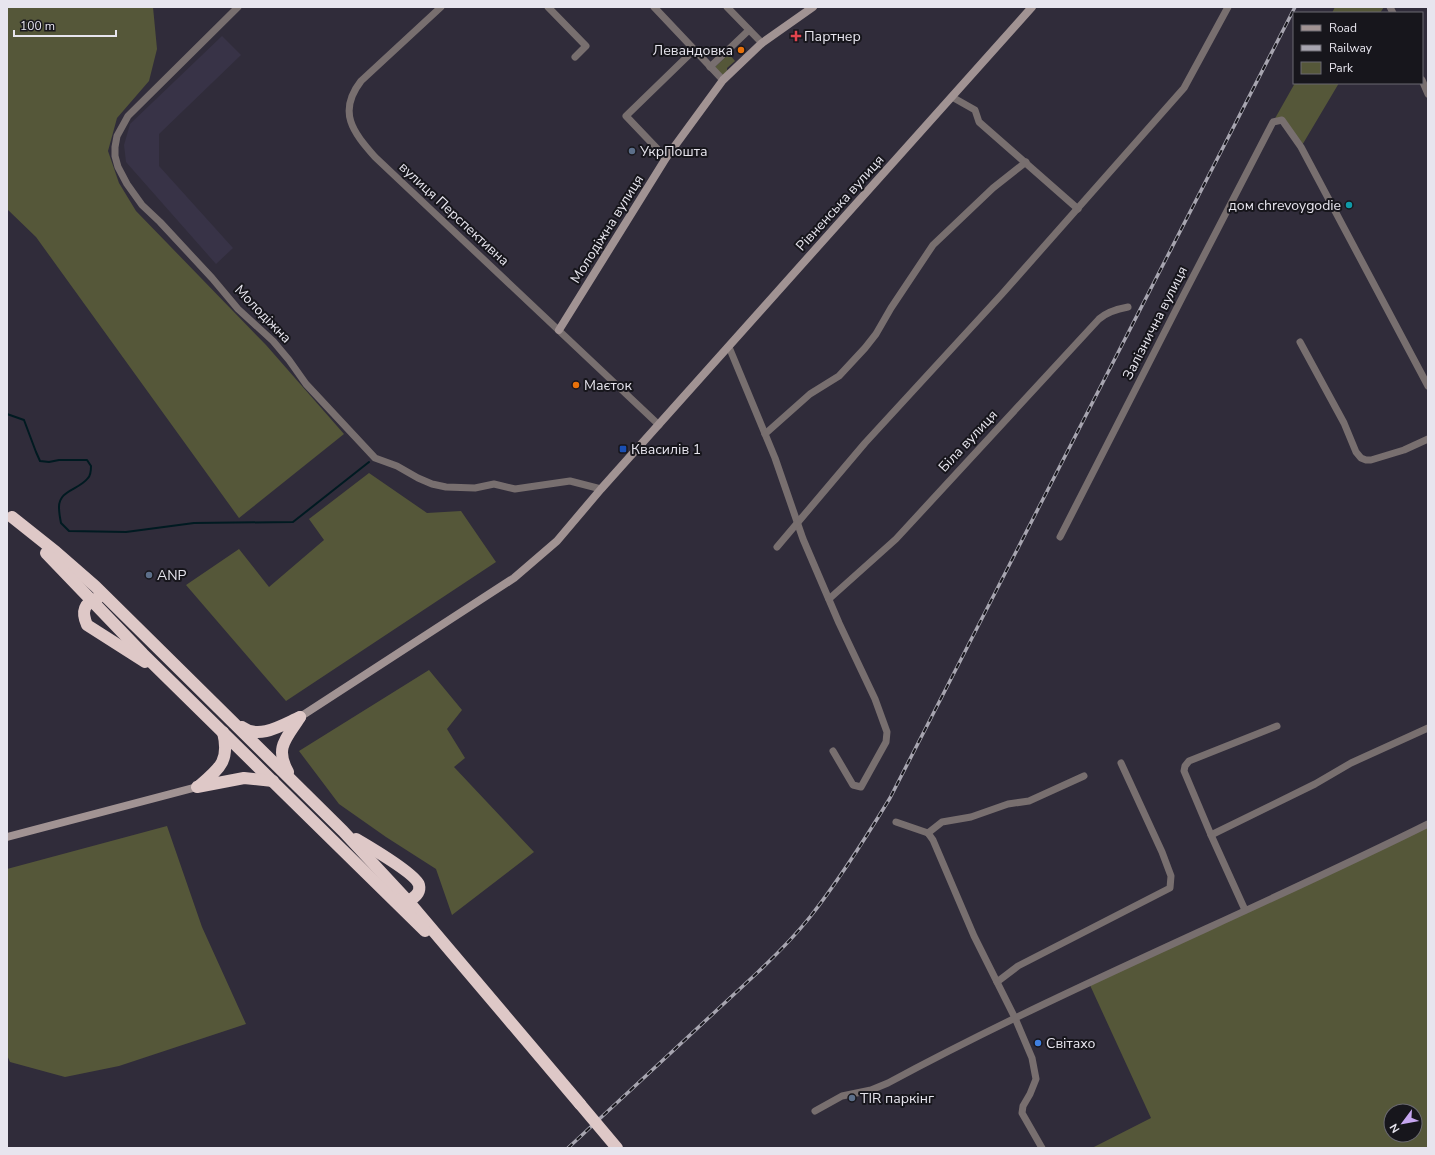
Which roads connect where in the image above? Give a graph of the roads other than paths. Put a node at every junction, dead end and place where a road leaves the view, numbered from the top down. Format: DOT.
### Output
graph roads {
  1 [pos="238,7"];
  2 [pos="442,7"];
  3 [pos="548,7"];
  4 [pos="654,7"];
  5 [pos="727,7"];
  6 [pos="813,7"];
  7 [pos="1032,7"];
  8 [pos="1228,7"];
  9 [pos="749,30"];
  10 [pos="762,43"];
  11 [pos="694,50"];
  12 [pos="575,57"];
  13 [pos="710,67"];
  14 [pos="723,80"];
  15 [pos="1423,82"];
  16 [pos="1428,94"];
  17 [pos="952,97"];
  18 [pos="666,158"];
  19 [pos="1026,162"];
  20 [pos="1078,209"];
  21 [pos="1128,307"];
  22 [pos="559,330"];
  23 [pos="1300,342"];
  24 [pos="729,347"];
  25 [pos="1428,386"];
  26 [pos="659,425"];
  27 [pos="765,434"];
  28 [pos="1428,439"];
  29 [pos="601,489"];
  30 [pos="10,515"];
  31 [pos="797,523"];
  32 [pos="1060,537"];
  33 [pos="778,547"];
  34 [pos="105,596"];
  35 [pos="829,599"];
  36 [pos="92,600"];
  37 [pos="162,672"];
  38 [pos="224,715"];
  39 [pos="300,717"];
  40 [pos="1277,726"];
  41 [pos="1428,728"];
  42 [pos="223,732"];
  43 [pos="833,751"];
  44 [pos="1121,763"];
  45 [pos="1084,776"];
  46 [pos="273,780"];
  47 [pos="292,780"];
  48 [pos="197,787"];
  49 [pos="896,822"];
  50 [pos="1428,824"];
  51 [pos="343,830"];
  52 [pos="928,833"];
  53 [pos="1210,835"];
  54 [pos="7,837"];
  55 [pos="388,895"];
  56 [pos="408,901"];
  57 [pos="1245,910"];
  58 [pos="997,982"];
  59 [pos="480,986"];
  60 [pos="1014,1018"];
  61 [pos="815,1111"];
  62 [pos="616,1148"];
  63 [pos="1042,1148"];
  1 -- 29 [label="street, Молодіжна"];
  2 -- 22 [label="street, вулиця Перспективна"];
  3 -- 12 [label="street"];
  4 -- 11 [label="street"];
  5 -- 9 [label="street"];
  6 -- 10 [label="main road, Молодіжна вулиця"];
  7 -- 17 [label="main road, Рівненська вулиця"];
  8 -- 20 [label="street"];
  9 -- 10 [label="street"];
  9 -- 13 [label="street"];
  10 -- 14 [label="main road, Молодіжна вулиця"];
  11 -- 13 [label="street"];
  11 -- 18 [label="street"];
  13 -- 14 [label="street"];
  14 -- 18 [label="main road, Молодіжна вулиця"];
  15 -- 16 [label="street"];
  17 -- 19 [label="street"];
  17 -- 24 [label="main road, Рівненська вулиця"];
  18 -- 22 [label="main road, Молодіжна вулиця"];
  19 -- 20 [label="street"];
  19 -- 27 [label="street"];
  20 -- 31 [label="street"];
  21 -- 35 [label="street, Біла вулиця"];
  22 -- 26 [label="street, вулиця Перспективна"];
  23 -- 28 [label="street"];
  24 -- 26 [label="main road, Рівненська вулиця"];
  24 -- 27 [label="street"];
  25 -- 32 [label="street, Залізнична вулиця"];
  26 -- 29 [label="main road, Рівненська вулиця"];
  27 -- 31 [label="street"];
  29 -- 39 [label="main road, Рівненська вулиця"];
  30 -- 34 [label="highway"];
  30 -- 36 [label="highway"];
  31 -- 33 [label="street"];
  31 -- 35 [label="street"];
  34 -- 36 [label="highway"];
  34 -- 38 [label="highway"];
  35 -- 43 [label="street"];
  36 -- 37 [label="highway"];
  36 -- 37 [label="highway"];
  37 -- 42 [label="highway"];
  38 -- 39 [label="highway"];
  38 -- 47 [label="highway"];
  39 -- 47 [label="highway"];
  40 -- 53 [label="street"];
  41 -- 53 [label="street"];
  42 -- 46 [label="highway"];
  42 -- 48 [label="highway"];
  44 -- 58 [label="street"];
  45 -- 52 [label="street"];
  46 -- 48 [label="highway"];
  46 -- 55 [label="highway"];
  47 -- 51 [label="highway"];
  48 -- 54 [label="main road"];
  49 -- 52 [label="street"];
  50 -- 57 [label="street"];
  51 -- 56 [label="highway"];
  51 -- 56 [label="highway"];
  52 -- 58 [label="street"];
  53 -- 57 [label="street"];
  55 -- 56 [label="highway"];
  55 -- 59 [label="highway"];
  56 -- 59 [label="highway"];
  57 -- 60 [label="street"];
  58 -- 60 [label="street"];
  59 -- 62 [label="highway, bridge"];
  60 -- 61 [label="street"];
  60 -- 63 [label="street"];
}
